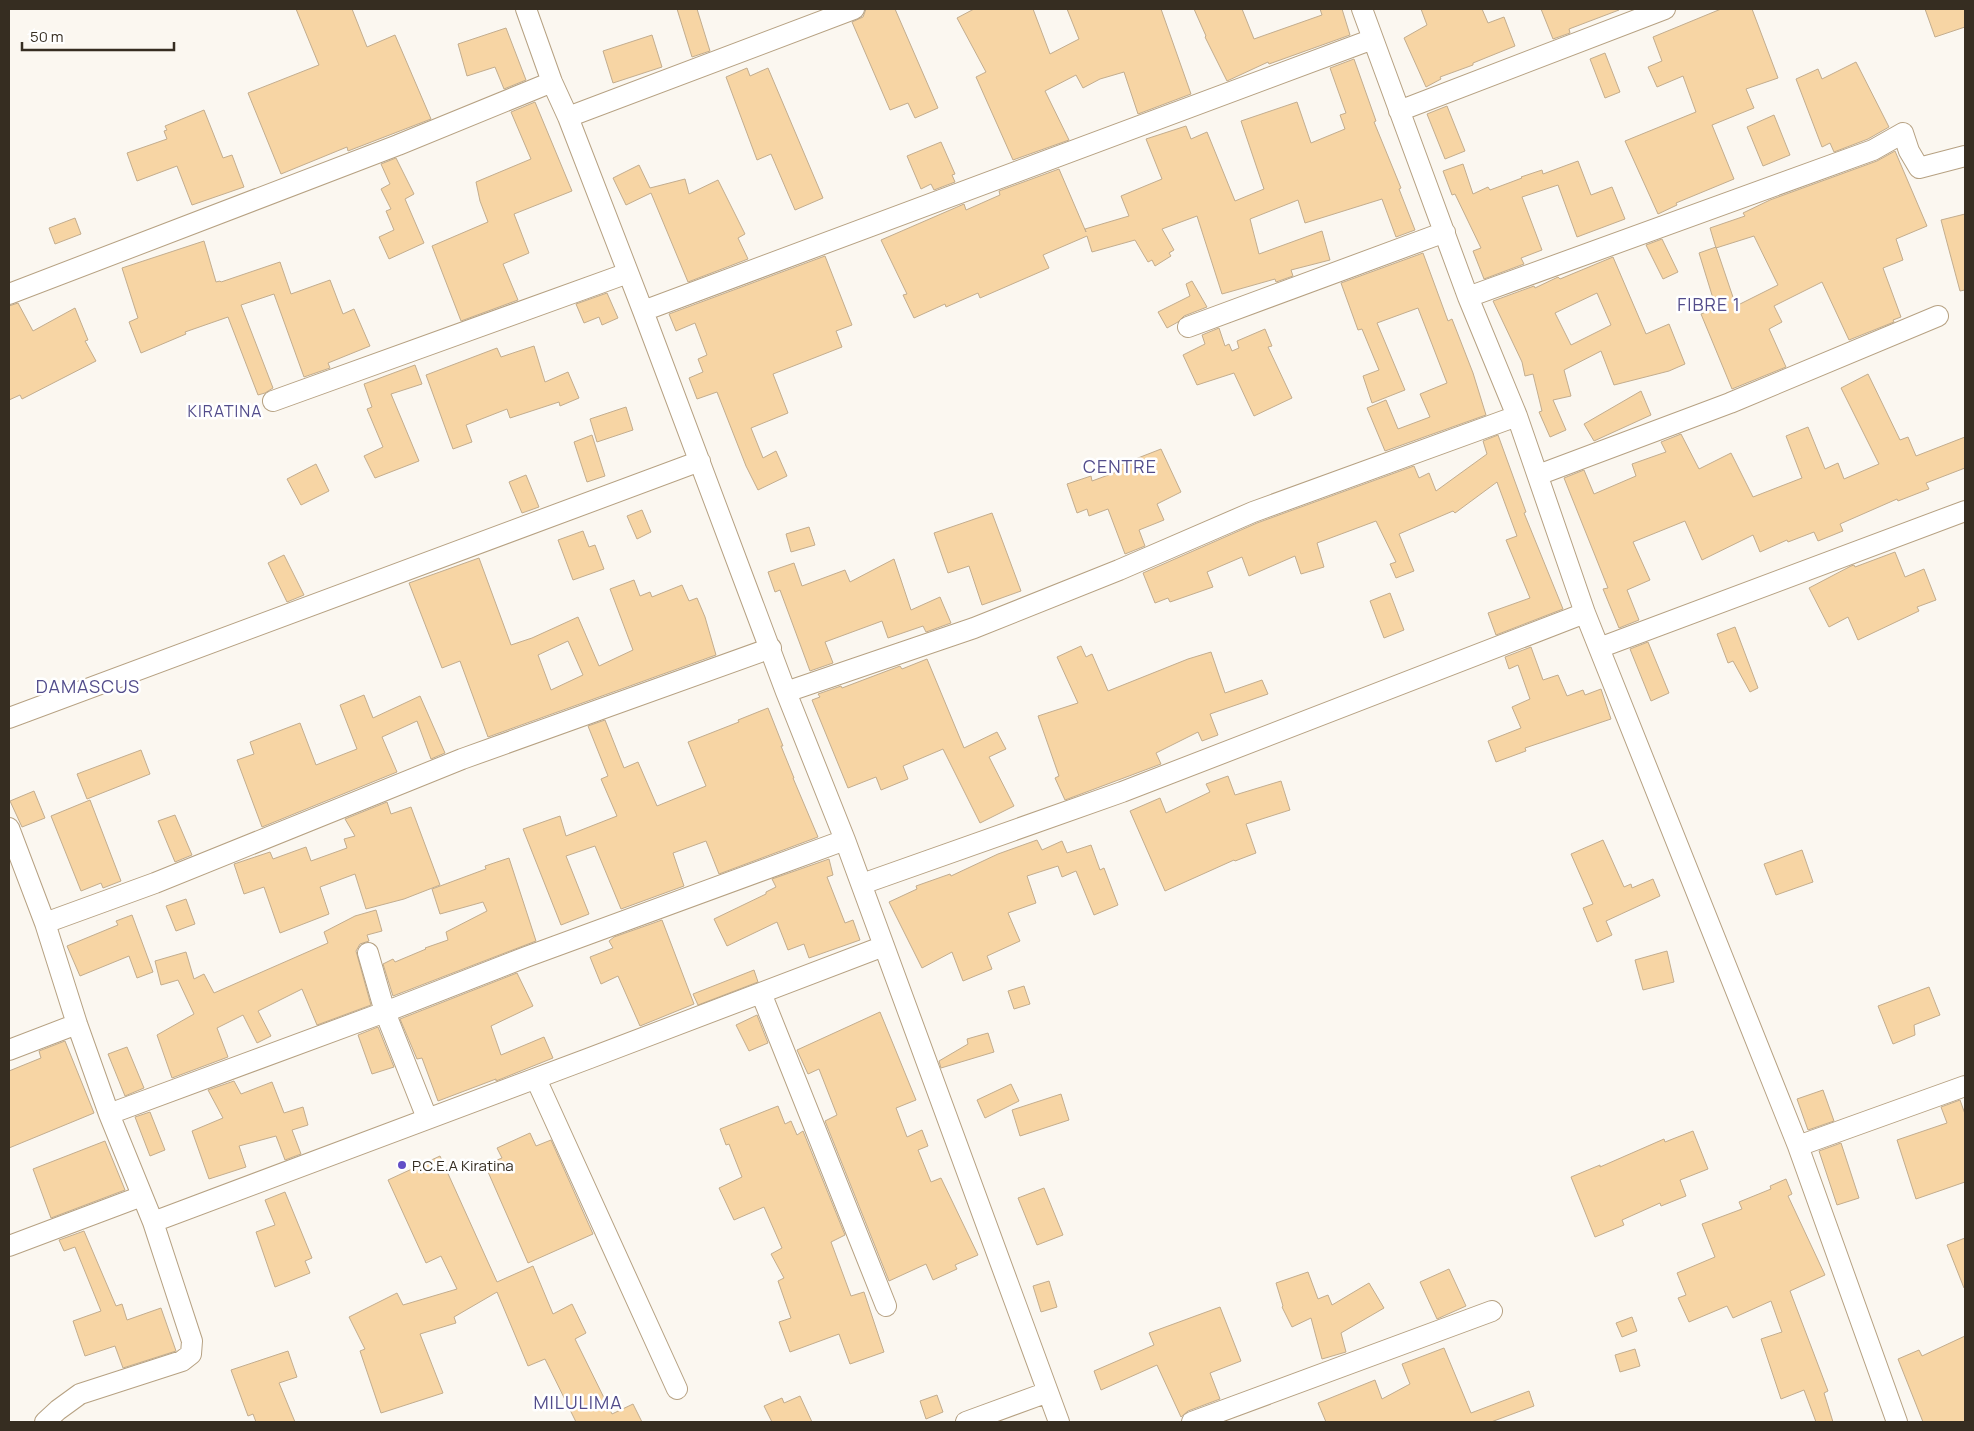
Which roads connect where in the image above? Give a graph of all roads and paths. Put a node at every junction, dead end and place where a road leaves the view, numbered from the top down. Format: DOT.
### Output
graph roads {
  1 [pos="526,9"];
  2 [pos="854,9"];
  3 [pos="1362,9"];
  4 [pos="1665,9"];
  5 [pos="1374,40"];
  6 [pos="552,82"];
  7 [pos="1399,111"];
  8 [pos="568,117"];
  9 [pos="1965,156"];
  10 [pos="1445,232"];
  11 [pos="628,273"];
  12 [pos="9,294"];
  13 [pos="1468,297"];
  14 [pos="643,311"];
  15 [pos="1938,316"];
  16 [pos="1188,327"];
  17 [pos="273,401"];
  18 [pos="1517,416"];
  19 [pos="700,461"];
  20 [pos="1538,475"];
  21 [pos="1965,511"];
  22 [pos="1585,613"];
  23 [pos="771,648"];
  24 [pos="1600,648"];
  25 [pos="786,692"];
  26 [pos="9,718"];
  27 [pos="9,828"];
  28 [pos="846,840"];
  29 [pos="862,884"];
  30 [pos="45,923"];
  31 [pos="884,946"];
  32 [pos="368,953"];
  33 [pos="761,993"];
  34 [pos="385,1012"];
  35 [pos="77,1024"];
  36 [pos="9,1050"];
  37 [pos="536,1080"];
  38 [pos="1965,1086"];
  39 [pos="109,1114"];
  40 [pos="427,1118"];
  41 [pos="1798,1146"];
  42 [pos="142,1196"];
  43 [pos="153,1222"];
  44 [pos="9,1246"];
  45 [pos="886,1306"];
  46 [pos="1492,1311"];
  47 [pos="677,1389"];
  48 [pos="1048,1392"];
  49 [pos="45,1422"];
  50 [pos="966,1422"];
  51 [pos="1059,1422"];
  52 [pos="1192,1422"];
  53 [pos="1897,1422"];
  1 -- 6 [label="street"];
  2 -- 8 [label="street"];
  3 -- 5 [label="street"];
  4 -- 7 [label="street"];
  5 -- 7 [label="street"];
  5 -- 14 [label="street"];
  6 -- 8 [label="street"];
  6 -- 12 [label="street"];
  7 -- 10 [label="street"];
  8 -- 11 [label="street"];
  9 -- 13 [label="street"];
  10 -- 13 [label="street"];
  10 -- 16 [label="street"];
  11 -- 14 [label="street"];
  11 -- 17 [label="street"];
  13 -- 18 [label="street"];
  14 -- 19 [label="street"];
  15 -- 20 [label="street"];
  18 -- 20 [label="street"];
  18 -- 25 [label="street"];
  19 -- 23 [label="street"];
  19 -- 26 [label="street"];
  20 -- 22 [label="street"];
  21 -- 24 [label="street"];
  22 -- 24 [label="street"];
  22 -- 29 [label="street"];
  23 -- 25 [label="street"];
  23 -- 30 [label="street"];
  24 -- 41 [label="street"];
  25 -- 28 [label="street"];
  27 -- 30 [label="street"];
  28 -- 29 [label="street"];
  28 -- 34 [label="street"];
  29 -- 31 [label="street"];
  30 -- 35 [label="street"];
  31 -- 33 [label="street"];
  31 -- 48 [label="street"];
  32 -- 34 [label="street"];
  33 -- 37 [label="street"];
  33 -- 45 [label="street"];
  34 -- 39 [label="street"];
  34 -- 40 [label="street"];
  35 -- 36 [label="street"];
  35 -- 39 [label="street"];
  37 -- 40 [label="street"];
  37 -- 47 [label="street"];
  38 -- 41 [label="street"];
  39 -- 42 [label="street"];
  40 -- 43 [label="street"];
  41 -- 53 [label="street"];
  42 -- 43 [label="street"];
  42 -- 44 [label="street"];
  43 -- 49 [label="street"];
  46 -- 52 [label="street"];
  48 -- 50 [label="street"];
  48 -- 51 [label="street"];
}
